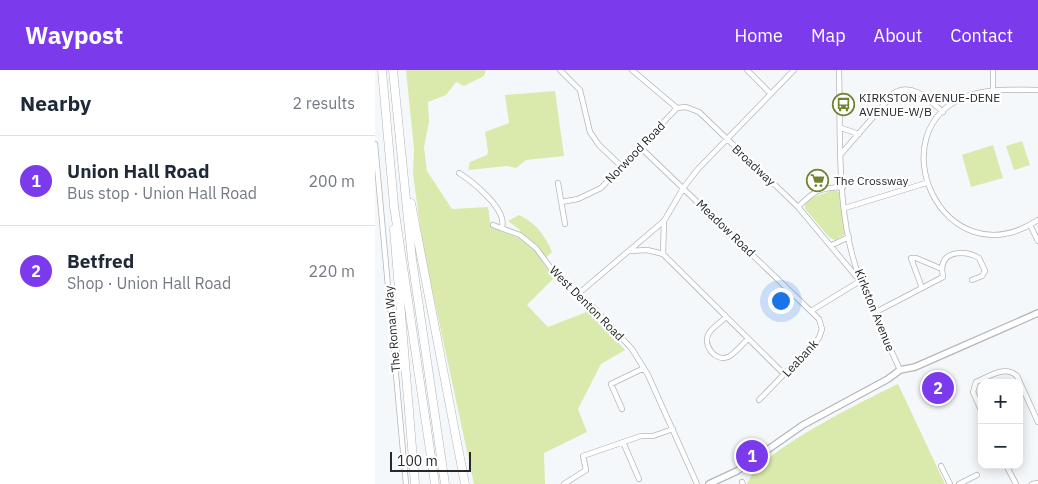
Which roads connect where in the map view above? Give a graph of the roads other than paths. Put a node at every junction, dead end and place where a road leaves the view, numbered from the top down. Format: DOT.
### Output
graph roads {
  1 [pos="382,70"];
  2 [pos="393,70"];
  3 [pos="560,70"];
  4 [pos="631,70"];
  5 [pos="747,70"];
  6 [pos="794,70"];
  7 [pos="839,70"];
  8 [pos="993,70"];
  9 [pos="993,90"];
  10 [pos="1038,90"];
  11 [pos="771,94"];
  12 [pos="396,102"];
  13 [pos="677,108"];
  14 [pos="943,112"];
  15 [pos="841,128"];
  16 [pos="859,134"];
  17 [pos="727,140"];
  18 [pos="375,144"];
  19 [pos="640,147"];
  20 [pos="841,154"];
  21 [pos="621,166"];
  22 [pos="459,173"];
  23 [pos="558,183"];
  24 [pos="926,183"];
  25 [pos="684,187"];
  26 [pos="843,187"];
  27 [pos="561,202"];
  28 [pos="394,206"];
  29 [pos="798,207"];
  30 [pos="845,208"];
  31 [pos="1038,220"];
  32 [pos="664,221"];
  33 [pos="565,224"];
  34 [pos="493,225"];
  35 [pos="1030,225"];
  36 [pos="502,227"];
  37 [pos="849,237"];
  38 [pos="1038,241"];
  39 [pos="832,246"];
  40 [pos="630,251"];
  41 [pos="663,254"];
  42 [pos="942,269"];
  43 [pos="972,280"];
  44 [pos="860,281"];
  45 [pos="922,288"];
  46 [pos="578,294"];
  47 [pos="811,310"];
  48 [pos="875,313"];
  49 [pos="1038,313"];
  50 [pos="726,317"];
  51 [pos="748,339"];
  52 [pos="644,368"];
  53 [pos="900,370"];
  54 [pos="784,374"];
  55 [pos="983,379"];
  56 [pos="1018,379"];
  57 [pos="978,381"];
  58 [pos="1023,389"];
  59 [pos="759,400"];
  60 [pos="978,402"];
  61 [pos="621,409"];
  62 [pos="1038,421"];
  63 [pos="673,429"];
  64 [pos="623,442"];
  65 [pos="941,466"];
  66 [pos="1008,469"];
  67 [pos="977,475"];
  68 [pos="639,479"];
  69 [pos="716,482"];
  70 [pos="1038,482"];
  71 [pos="406,484"];
  72 [pos="415,484"];
  73 [pos="435,484"];
  74 [pos="445,484"];
  75 [pos="465,484"];
  76 [pos="563,484"];
  77 [pos="697,484"];
  78 [pos="709,484"];
  79 [pos="950,484"];
  80 [pos="959,484"];
  81 [pos="1016,484"];
  82 [pos="1032,484"];
  1 -- 28 [label="highway"];
  2 -- 12 [label="highway"];
  3 -- 21 [label="street"];
  4 -- 13 [label="street, Broadway"];
  5 -- 11 [label="street"];
  6 -- 11 [label="street"];
  7 -- 15 [label="street, Kirkston Avenue"];
  8 -- 9 [label="street"];
  9 -- 10 [label="street"];
  9 -- 14 [label="street"];
  11 -- 17 [label="street"];
  12 -- 74 [label="highway"];
  12 -- 75 [label="highway"];
  13 -- 17 [label="street, Broadway"];
  13 -- 19 [label="street, Norwood Road"];
  14 -- 16 [label="street"];
  14 -- 24 [label="street"];
  15 -- 16 [label="street"];
  15 -- 20 [label="street, Kirkston Avenue"];
  16 -- 20 [label="street"];
  17 -- 25 [label="street"];
  17 -- 29 [label="street, Broadway"];
  18 -- 71 [label="street, The Roman Way"];
  19 -- 21 [label="street, Norwood Road"];
  19 -- 25 [label="street, Meadow Road"];
  20 -- 26 [label="street, Kirkston Avenue"];
  21 -- 27 [label="street, Norwood Road"];
  22 -- 36 [label="street"];
  23 -- 27 [label="street"];
  24 -- 30 [label="street"];
  24 -- 35 [label="street"];
  25 -- 32 [label="street"];
  25 -- 47 [label="street, Meadow Road"];
  26 -- 29 [label="street"];
  26 -- 30 [label="street, Kirkston Avenue"];
  27 -- 33 [label="street"];
  28 -- 72 [label="highway"];
  28 -- 73 [label="highway"];
  29 -- 39 [label="street, Broadway"];
  30 -- 37 [label="street, Kirkston Avenue"];
  31 -- 35 [label="street"];
  32 -- 40 [label="street"];
  32 -- 41 [label="street"];
  34 -- 36 [label="street, West Denton Road"];
  35 -- 38 [label="street"];
  36 -- 46 [label="street, West Denton Road"];
  37 -- 39 [label="street"];
  37 -- 44 [label="street, Kirkston Avenue"];
  39 -- 44 [label="street, Broadway"];
  40 -- 41 [label="street"];
  40 -- 46 [label="street"];
  41 -- 50 [label="street"];
  42 -- 43 [label="street"];
  42 -- 45 [label="street"];
  42 -- 45 [label="street"];
  44 -- 47 [label="street"];
  44 -- 48 [label="street, Kirkston Avenue"];
  45 -- 48 [label="street"];
  46 -- 52 [label="street, West Denton Road"];
  47 -- 54 [label="street, Leabank"];
  48 -- 53 [label="street, Kirkston Avenue"];
  49 -- 53 [label="street"];
  50 -- 51 [label="street"];
  50 -- 51 [label="street"];
  51 -- 54 [label="street"];
  52 -- 61 [label="street"];
  52 -- 63 [label="street, West Denton Road"];
  53 -- 69 [label="street"];
  54 -- 59 [label="street, Leabank"];
  55 -- 56 [label="street"];
  57 -- 60 [label="street"];
  58 -- 62 [label="street"];
  63 -- 64 [label="street"];
  63 -- 77 [label="street, West Denton Road"];
  64 -- 68 [label="street"];
  64 -- 76 [label="street"];
  65 -- 79 [label="street"];
  66 -- 81 [label="street"];
  67 -- 80 [label="street"];
  69 -- 78 [label="street"];
  70 -- 82 [label="street"];
}
